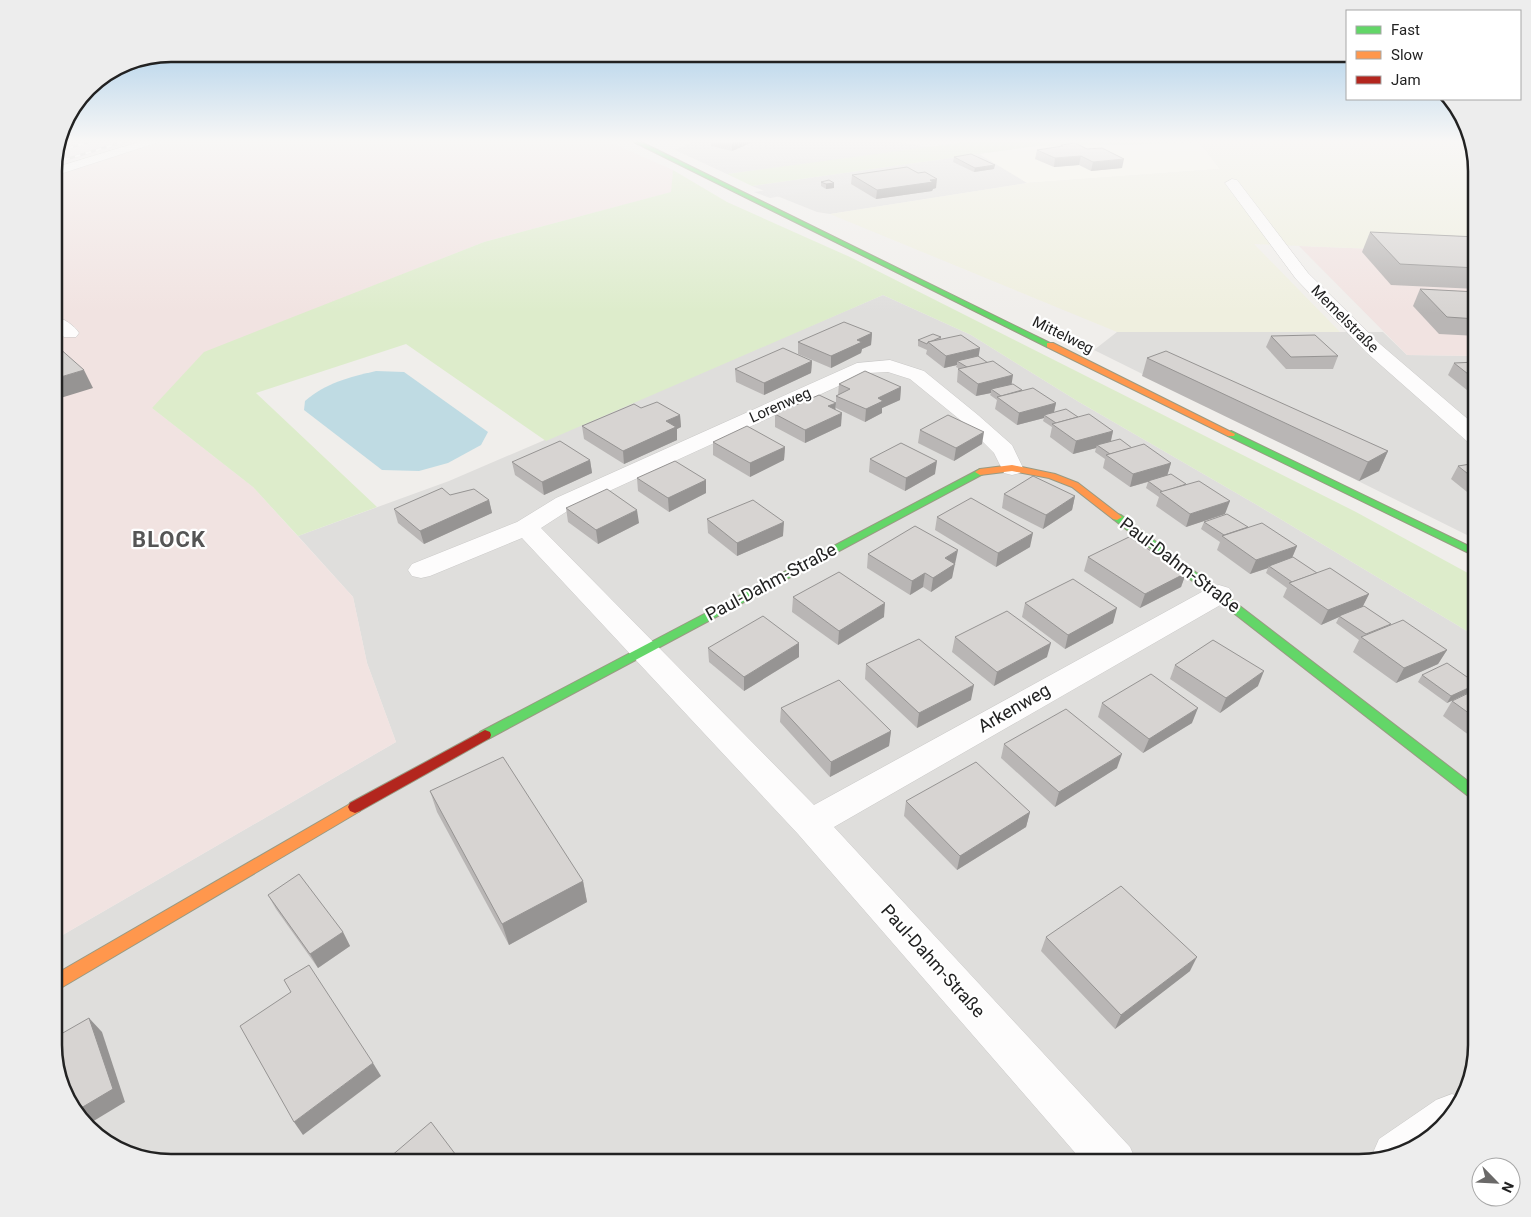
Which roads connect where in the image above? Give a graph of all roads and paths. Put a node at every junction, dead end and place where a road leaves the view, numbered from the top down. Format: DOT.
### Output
graph roads {
  1 [pos="752,199"];
  2 [pos="1244,199"];
  3 [pos="63,328"];
  4 [pos="70,333"];
  5 [pos="1469,431"];
  6 [pos="1012,468"];
  7 [pos="526,527"];
  8 [pos="1469,550"];
  9 [pos="421,570"];
  10 [pos="1219,594"];
  11 [pos="643,650"];
  12 [pos="1469,789"];
  13 [pos="810,824"];
  14 [pos="63,979"];
  15 [pos="1106,1154"];
  1 -- 8 [label="main road, Mittelweg"];
  2 -- 5 [label="street, Memelstraße"];
  3 -- 4 [label="street"];
  6 -- 7 [label="street, Lorenweg"];
  6 -- 10 [label="main road, Paul-Dahm-Straße"];
  6 -- 11 [label="main road, Paul-Dahm-Straße"];
  7 -- 9 [label="street, Lorenweg"];
  7 -- 11 [label="street"];
  10 -- 12 [label="main road, Paul-Dahm-Straße"];
  10 -- 13 [label="street, Arkenweg"];
  11 -- 13 [label="street, Paul-Dahm-Straße"];
  11 -- 14 [label="main road"];
  13 -- 15 [label="street, Paul-Dahm-Straße"];
}
